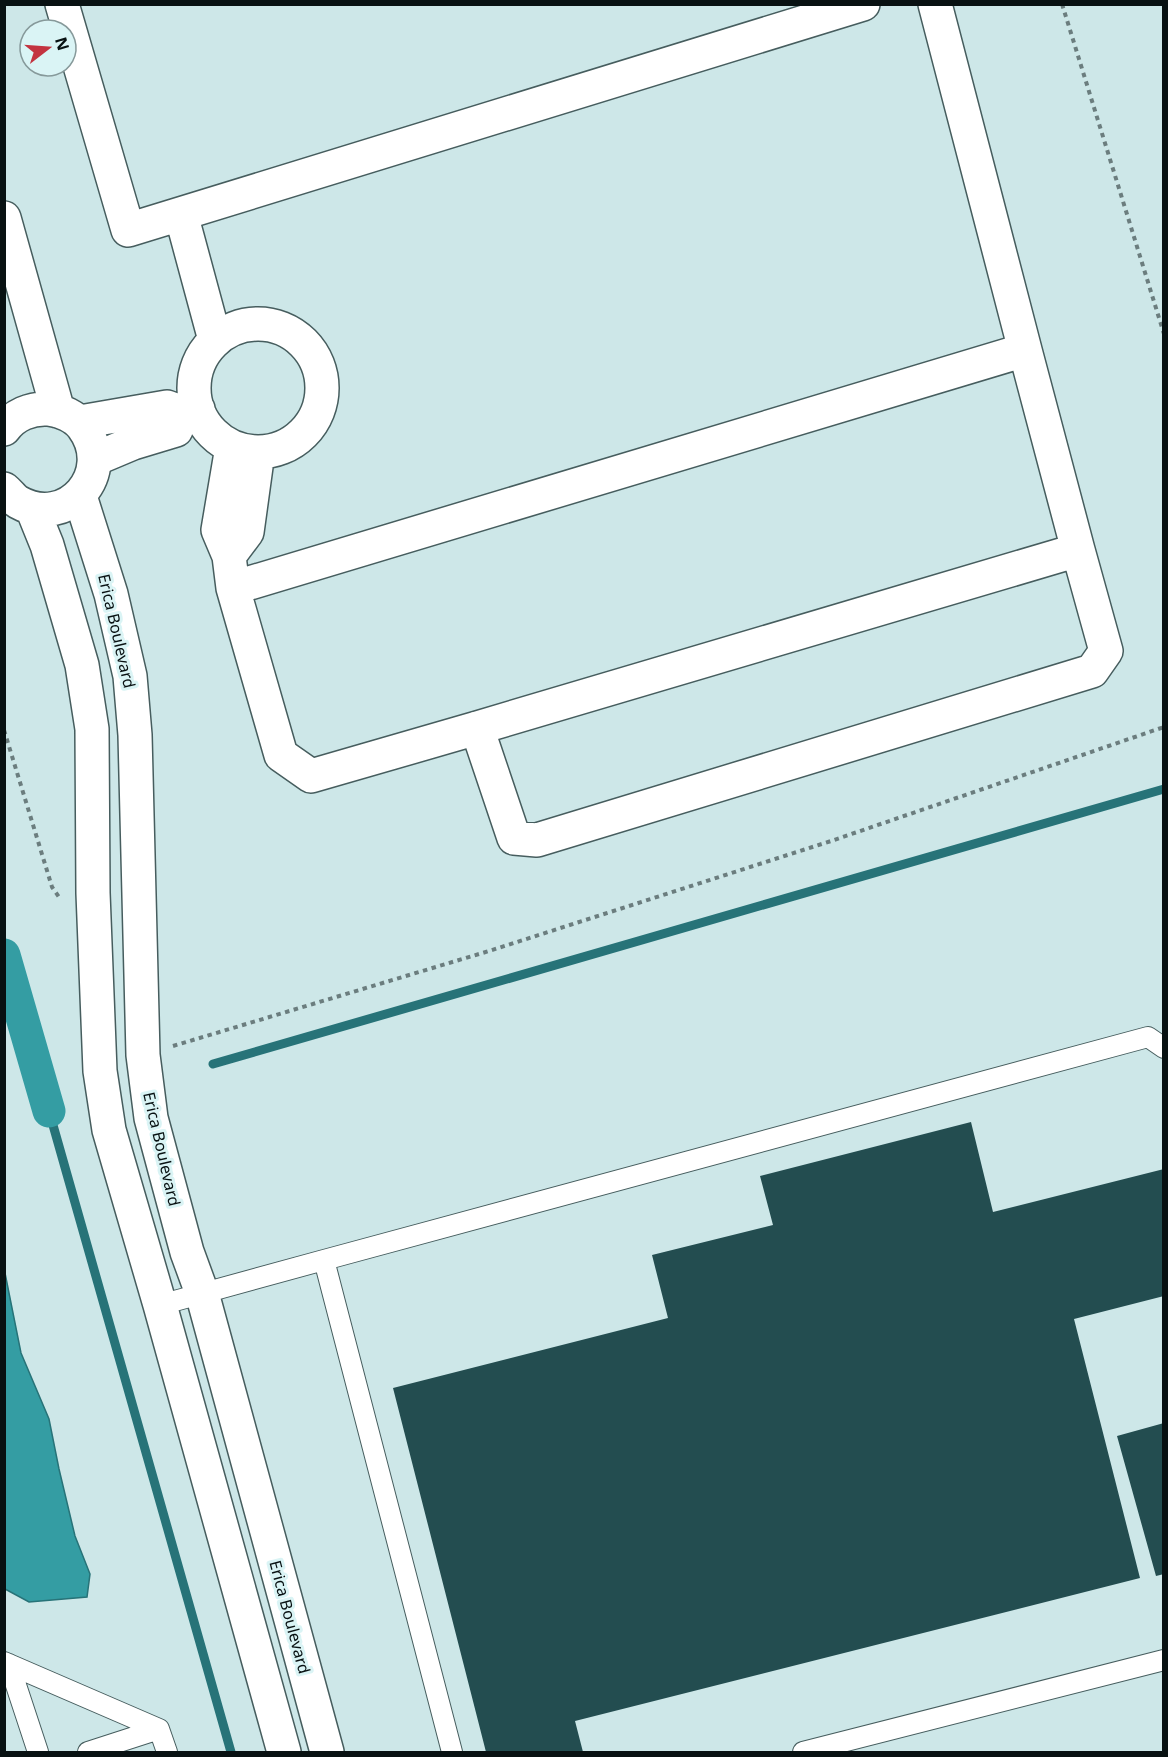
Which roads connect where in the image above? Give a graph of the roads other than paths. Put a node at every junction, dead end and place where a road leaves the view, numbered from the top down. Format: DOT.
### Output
graph roads {
  1 [pos="62,4"];
  2 [pos="863,4"];
  3 [pos="935,4"];
  4 [pos="181,214"];
  5 [pos="4,218"];
  6 [pos="216,340"];
  7 [pos="1025,350"];
  8 [pos="190,411"];
  9 [pos="69,417"];
  10 [pos="5,423"];
  11 [pos="245,449"];
  12 [pos="95,459"];
  13 [pos="4,489"];
  14 [pos="80,496"];
  15 [pos="32,508"];
  16 [pos="1078,550"];
  17 [pos="231,572"];
  18 [pos="477,728"];
  19 [pos="1164,1048"];
  20 [pos="324,1260"];
  21 [pos="202,1293"];
  22 [pos="160,1305"];
  23 [pos="1164,1660"];
  24 [pos="7,1663"];
  25 [pos="159,1730"];
  26 [pos="38,1752"];
  27 [pos="88,1752"];
  28 [pos="166,1752"];
  29 [pos="284,1752"];
  30 [pos="327,1752"];
  31 [pos="452,1752"];
  32 [pos="803,1752"];
  1 -- 4 [label="street"];
  2 -- 4 [label="street"];
  3 -- 7 [label="street"];
  4 -- 6 [label="street"];
  5 -- 9 [label="street"];
  6 -- 8 [label="street"];
  6 -- 11 [label="street"];
  7 -- 16 [label="street"];
  7 -- 17 [label="street"];
  8 -- 9 [label="street"];
  8 -- 11 [label="street"];
  8 -- 12 [label="street"];
  9 -- 10 [label="street"];
  9 -- 12 [label="street"];
  11 -- 17 [label="street"];
  12 -- 14 [label="street"];
  13 -- 15 [label="street"];
  14 -- 15 [label="street"];
  14 -- 21 [label="street, Erica Boulevard"];
  15 -- 22 [label="street"];
  16 -- 18 [label="street"];
  16 -- 18 [label="street"];
  17 -- 18 [label="street"];
  19 -- 20 [label="lane"];
  20 -- 21 [label="lane"];
  20 -- 31 [label="lane"];
  21 -- 22 [label="lane"];
  21 -- 30 [label="street, Erica Boulevard"];
  22 -- 29 [label="street"];
  23 -- 32 [label="lane"];
  24 -- 25 [label="lane"];
  24 -- 26 [label="lane"];
  25 -- 27 [label="lane"];
  25 -- 28 [label="lane"];
}
